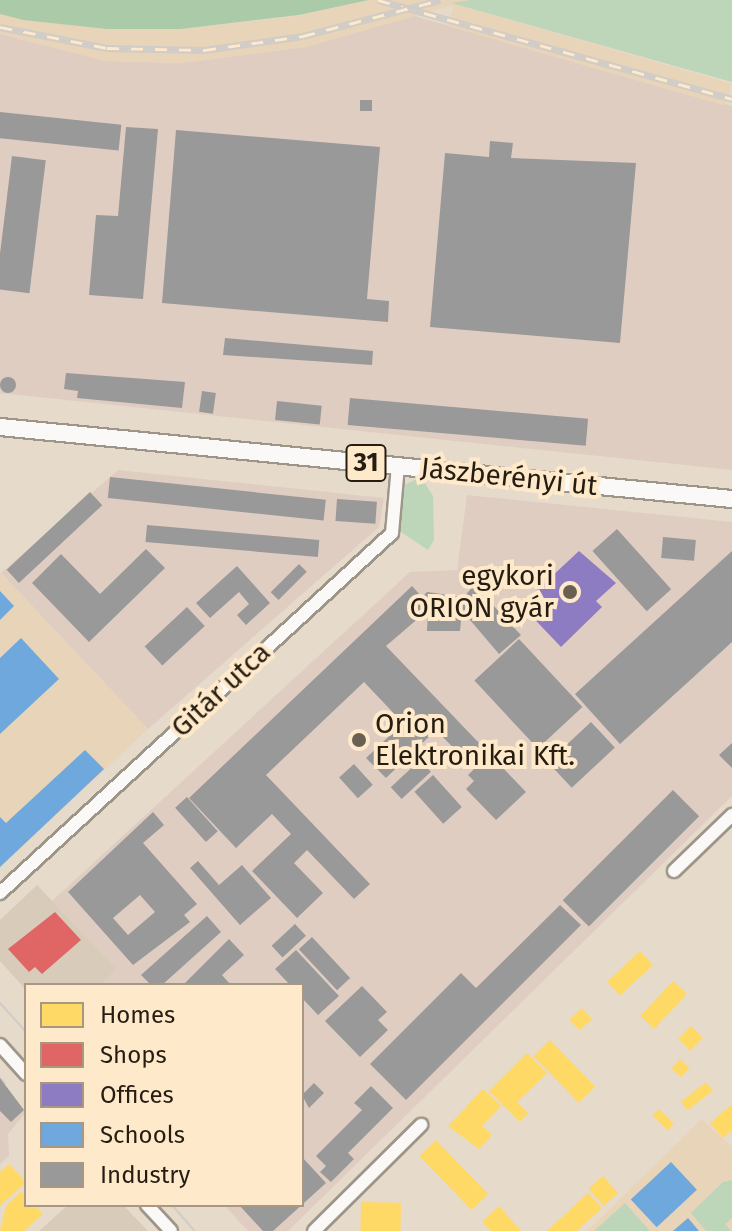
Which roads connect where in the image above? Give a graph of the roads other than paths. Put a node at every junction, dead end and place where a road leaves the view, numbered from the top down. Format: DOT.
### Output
graph roads {
  1 [pos="0,427"];
  2 [pos="398,466"];
  3 [pos="732,499"];
  4 [pos="732,815"];
  5 [pos="674,871"];
  6 [pos="0,893"];
  7 [pos="0,1045"];
  8 [pos="24,1072"];
  9 [pos="421,1125"];
  10 [pos="149,1207"];
  11 [pos="317,1230"];
  12 [pos="171,1231"];
  1 -- 2 [label="main road, Jászberényi út / 31"];
  2 -- 3 [label="main road, Jászberényi út / 31"];
  2 -- 6 [label="street, Gitár utca"];
  4 -- 5 [label="street"];
  7 -- 8 [label="street"];
  9 -- 11 [label="street"];
  10 -- 12 [label="street"];
}
